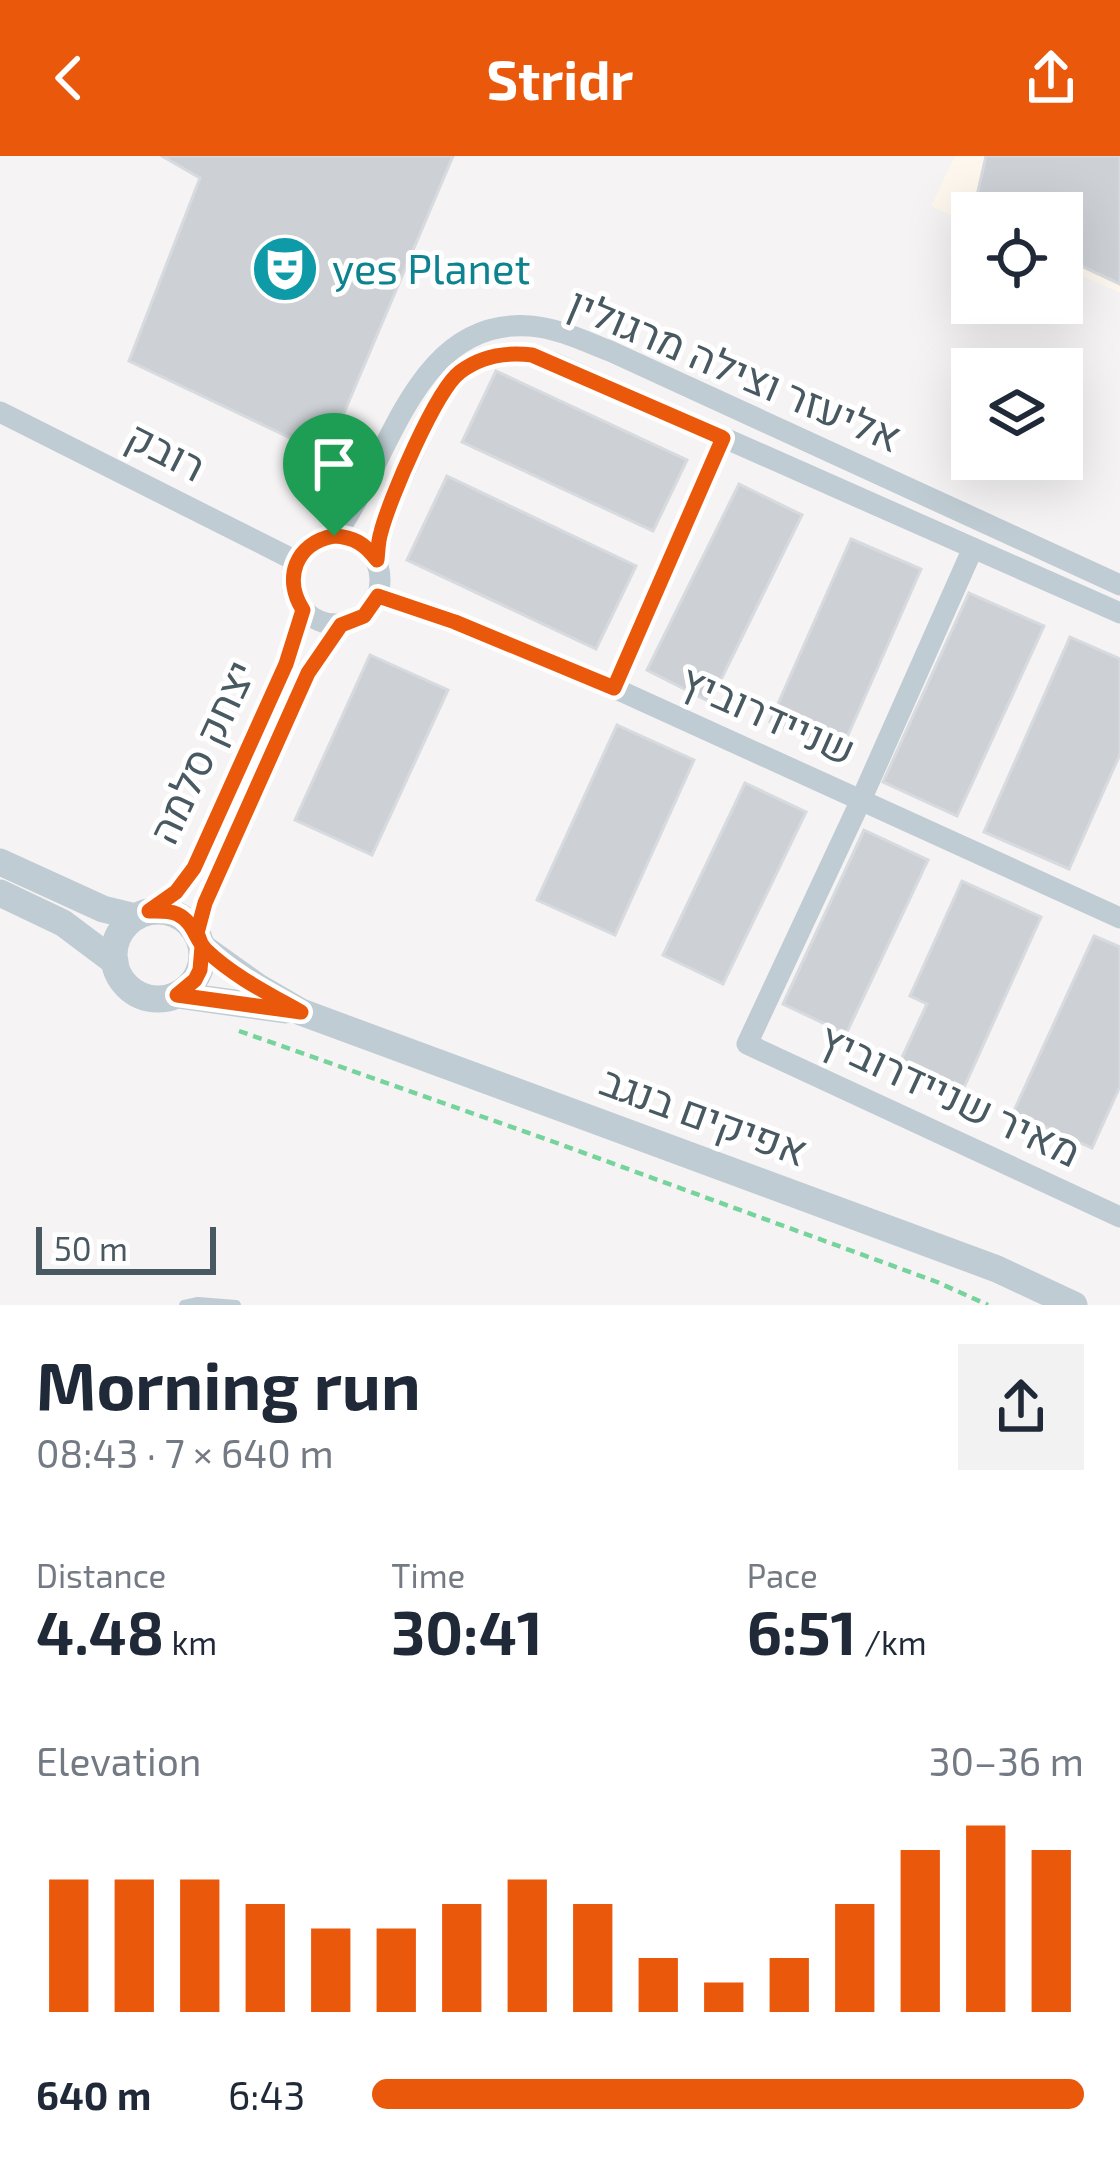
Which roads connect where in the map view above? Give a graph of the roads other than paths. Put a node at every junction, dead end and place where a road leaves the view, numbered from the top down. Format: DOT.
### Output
graph roads {
  1 [pos="0,412"];
  2 [pos="723,438"];
  3 [pos="334,536"];
  4 [pos="973,548"];
  5 [pos="377,560"];
  6 [pos="296,561"];
  7 [pos="1120,567"];
  8 [pos="1088,571"];
  9 [pos="1120,585"];
  10 [pos="378,596"];
  11 [pos="303,610"];
  12 [pos="1120,613"];
  13 [pos="341,625"];
  14 [pos="614,688"];
  15 [pos="861,800"];
  16 [pos="0,862"];
  17 [pos="0,893"];
  18 [pos="142,914"];
  19 [pos="1120,918"];
  20 [pos="200,940"];
  21 [pos="115,962"];
  22 [pos="177,995"];
  23 [pos="301,1012"];
  24 [pos="1120,1217"];
  25 [pos="184,1305"];
  26 [pos="236,1305"];
  27 [pos="1074,1305"];
  1 -- 6 [label="street, רובק"];
  2 -- 4 [label="street, אליעזר וצילה מרגולין"];
  2 -- 5 [label="street, אליעזר וצילה מרגולין"];
  2 -- 14 [label="street"];
  3 -- 5 [label="street"];
  3 -- 6 [label="street"];
  3 -- 8 [label="street, אליעזר וצילה מרגולין"];
  4 -- 12 [label="street, אליעזר וצילה מרגולין"];
  4 -- 15 [label="street"];
  5 -- 10 [label="street"];
  6 -- 11 [label="street"];
  7 -- 8 [label="street"];
  8 -- 9 [label="street, אליעזר וצילה מרגולין"];
  10 -- 13 [label="street"];
  10 -- 14 [label="street, שניידרוביץ"];
  11 -- 13 [label="street"];
  11 -- 18 [label="street, יצחק סלמה"];
  13 -- 20 [label="street, יצחק סלמה"];
  14 -- 15 [label="street, שניידרוביץ"];
  15 -- 19 [label="street, שניידרוביץ"];
  15 -- 24 [label="street, מאיר שניידרוביץ"];
  16 -- 18 [label="street"];
  17 -- 21 [label="street"];
  18 -- 20 [label="street"];
  18 -- 21 [label="street"];
  20 -- 22 [label="street"];
  20 -- 23 [label="street, אפיקים בנגב"];
  21 -- 22 [label="street"];
  22 -- 23 [label="street, אפיקים בנגב"];
  23 -- 27 [label="street, אפיקים בנגב"];
  25 -- 26 [label="lane"];
}
